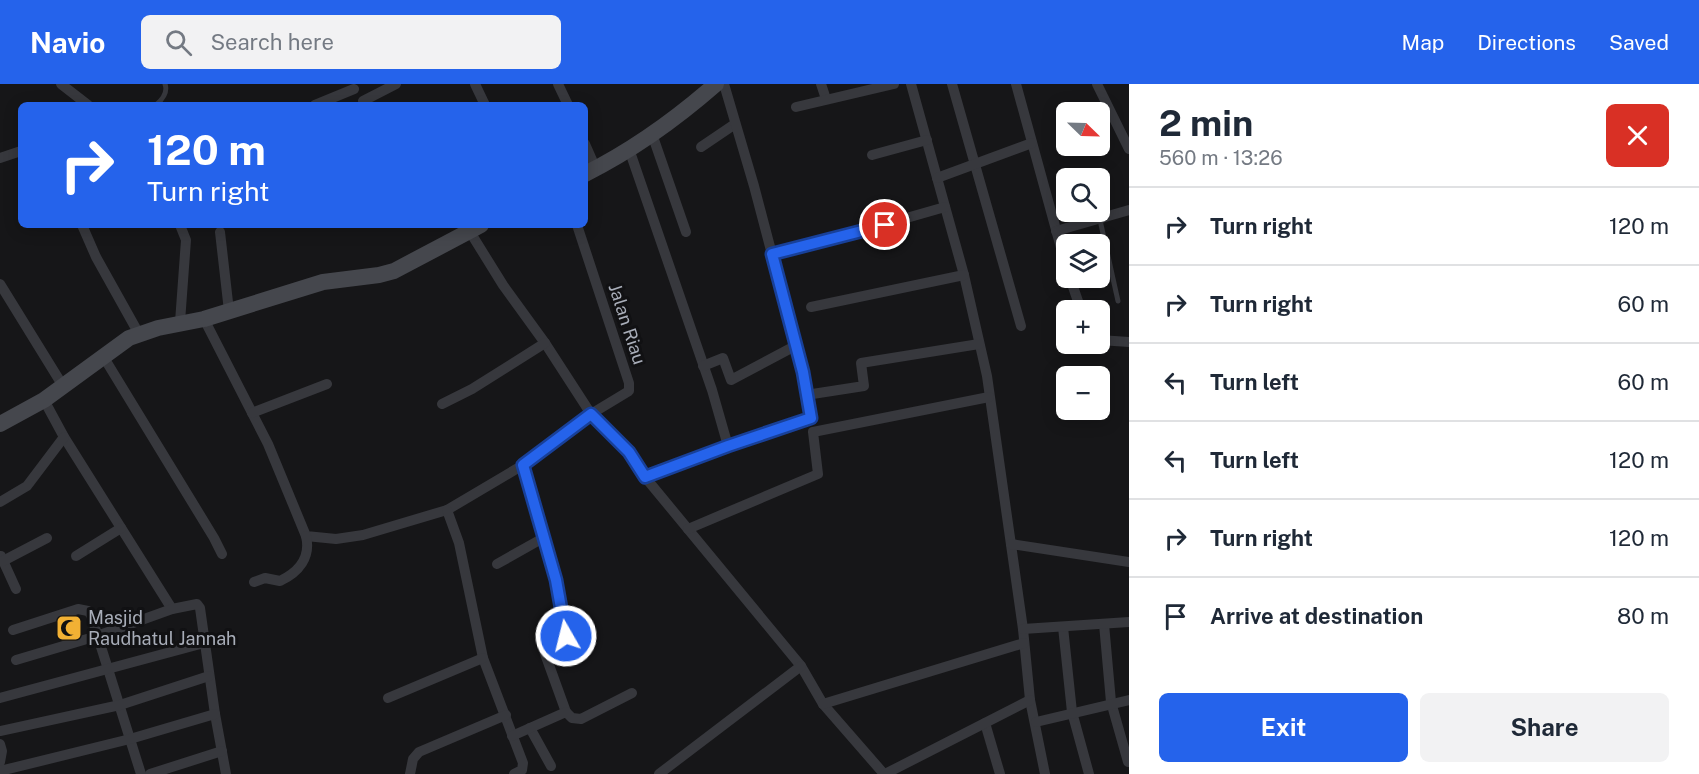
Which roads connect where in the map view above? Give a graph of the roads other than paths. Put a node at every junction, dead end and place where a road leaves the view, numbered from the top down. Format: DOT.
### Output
graph roads {
  1 [pos="62,84"];
  2 [pos="165,84"];
  3 [pos="396,84"];
  4 [pos="476,84"];
  5 [pos="558,84"];
  6 [pos="716,84"];
  7 [pos="724,84"];
  8 [pos="821,84"];
  9 [pos="894,84"];
  10 [pos="911,84"];
  11 [pos="952,84"];
  12 [pos="1016,84"];
  13 [pos="1097,84"];
  14 [pos="352,87"];
  15 [pos="826,99"];
  16 [pos="84,102"];
  17 [pos="158,102"];
  18 [pos="321,102"];
  19 [pos="364,102"];
  20 [pos="367,102"];
  21 [pos="484,102"];
  22 [pos="567,102"];
  23 [pos="796,107"];
  24 [pos="735,124"];
  25 [pos="652,134"];
  26 [pos="927,140"];
  27 [pos="1032,143"];
  28 [pos="701,147"];
  29 [pos="629,149"];
  30 [pos="1129,149"];
  31 [pos="18,152"];
  32 [pos="872,155"];
  33 [pos="0,158"];
  34 [pos="975,164"];
  35 [pos="590,171"];
  36 [pos="937,178"];
  37 [pos="945,207"];
  38 [pos="1129,210"];
  39 [pos="1110,217"];
  40 [pos="1092,222"];
  41 [pos="1100,222"];
  42 [pos="83,228"];
  43 [pos="181,228"];
  44 [pos="470,228"];
  45 [pos="473,228"];
  46 [pos="578,228"];
  47 [pos="1056,231"];
  48 [pos="220,232"];
  49 [pos="686,232"];
  50 [pos="1057,234"];
  51 [pos="772,254"];
  52 [pos="964,275"];
  53 [pos="0,284"];
  54 [pos="1118,302"];
  55 [pos="810,307"];
  56 [pos="229,311"];
  57 [pos="204,319"];
  58 [pos="180,322"];
  59 [pos="1021,326"];
  60 [pos="139,334"];
  61 [pos="1110,341"];
  62 [pos="1129,342"];
  63 [pos="545,344"];
  64 [pos="979,344"];
  65 [pos="795,346"];
  66 [pos="103,356"];
  67 [pos="704,366"];
  68 [pos="327,384"];
  69 [pos="63,386"];
  70 [pos="806,395"];
  71 [pos="989,397"];
  72 [pos="44,400"];
  73 [pos="442,404"];
  74 [pos="252,413"];
  75 [pos="591,414"];
  76 [pos="811,418"];
  77 [pos="0,424"];
  78 [pos="813,432"];
  79 [pos="64,437"];
  80 [pos="728,446"];
  81 [pos="523,465"];
  82 [pos="645,477"];
  83 [pos="0,502"];
  84 [pos="447,510"];
  85 [pos="121,528"];
  86 [pos="688,529"];
  87 [pos="306,536"];
  88 [pos="545,537"];
  89 [pos="47,538"];
  90 [pos="1011,544"];
  91 [pos="222,554"];
  92 [pos="76,556"];
  93 [pos="2,557"];
  94 [pos="1129,562"];
  95 [pos="497,564"];
  96 [pos="254,582"];
  97 [pos="16,589"];
  98 [pos="172,609"];
  99 [pos="1129,622"];
  100 [pos="1104,624"];
  101 [pos="1063,627"];
  102 [pos="1023,629"];
  103 [pos="13,630"];
  104 [pos="97,636"];
  105 [pos="204,643"];
  106 [pos="1024,643"];
  107 [pos="483,657"];
  108 [pos="16,660"];
  109 [pos="801,666"];
  110 [pos="109,670"];
  111 [pos="209,676"];
  112 [pos="632,693"];
  113 [pos="0,698"];
  114 [pos="388,698"];
  115 [pos="1030,700"];
  116 [pos="1129,700"];
  117 [pos="1111,702"];
  118 [pos="823,704"];
  119 [pos="120,705"];
  120 [pos="566,712"];
  121 [pos="1072,712"];
  122 [pos="215,714"];
  123 [pos="506,715"];
  124 [pos="1036,722"];
  125 [pos="986,723"];
  126 [pos="530,728"];
  127 [pos="0,731"];
  128 [pos="512,736"];
  129 [pos="130,739"];
  130 [pos="0,744"];
  131 [pos="222,751"];
  132 [pos="0,762"];
  133 [pos="1128,762"];
  134 [pos="551,766"];
  135 [pos="0,771"];
  136 [pos="141,774"];
  137 [pos="150,774"];
  138 [pos="226,774"];
  139 [pos="410,774"];
  140 [pos="514,774"];
  141 [pos="659,774"];
  142 [pos="885,774"];
  143 [pos="1000,774"];
  144 [pos="1045,774"];
  145 [pos="1089,774"];
  1 -- 16 [label="street"];
  2 -- 17 [label="lane"];
  3 -- 20 [label="street"];
  4 -- 21 [label="street"];
  5 -- 22 [label="street"];
  6 -- 25 [label="street"];
  7 -- 24 [label="street"];
  8 -- 15 [label="street"];
  9 -- 15 [label="street"];
  10 -- 26 [label="street"];
  11 -- 34 [label="street"];
  12 -- 27 [label="street"];
  13 -- 30 [label="street"];
  14 -- 18 [label="street"];
  14 -- 19 [label="street"];
  15 -- 23 [label="street"];
  24 -- 28 [label="street"];
  24 -- 51 [label="street"];
  25 -- 29 [label="street"];
  25 -- 49 [label="street"];
  26 -- 32 [label="street"];
  26 -- 36 [label="street"];
  27 -- 34 [label="street"];
  27 -- 47 [label="street"];
  29 -- 35 [label="street"];
  29 -- 67 [label="street"];
  31 -- 33 [label="street"];
  34 -- 36 [label="street"];
  34 -- 59 [label="street"];
  36 -- 37 [label="street"];
  37 -- 51 [label="street"];
  37 -- 52 [label="street"];
  38 -- 39 [label="street"];
  40 -- 47 [label="street"];
  41 -- 54 [label="lane"];
  42 -- 60 [label="street"];
  43 -- 58 [label="street"];
  44 -- 56 [label="street"];
  45 -- 63 [label="street"];
  46 -- 75 [label="street, Jalan Riau"];
  47 -- 50 [label="street"];
  48 -- 56 [label="street"];
  51 -- 65 [label="street"];
  52 -- 55 [label="street"];
  52 -- 64 [label="street"];
  53 -- 69 [label="street"];
  56 -- 57 [label="street"];
  57 -- 58 [label="street"];
  57 -- 74 [label="street"];
  58 -- 60 [label="street"];
  60 -- 66 [label="street"];
  61 -- 62 [label="street"];
  63 -- 73 [label="street"];
  63 -- 75 [label="street"];
  64 -- 70 [label="street"];
  64 -- 71 [label="street"];
  65 -- 67 [label="street"];
  65 -- 70 [label="street"];
  66 -- 69 [label="street"];
  66 -- 91 [label="street"];
  67 -- 80 [label="street"];
  68 -- 74 [label="street"];
  69 -- 72 [label="street"];
  70 -- 76 [label="street"];
  71 -- 78 [label="street"];
  71 -- 90 [label="street"];
  72 -- 77 [label="street"];
  72 -- 79 [label="street"];
  74 -- 87 [label="street"];
  75 -- 81 [label="street"];
  75 -- 82 [label="street"];
  76 -- 78 [label="street"];
  76 -- 80 [label="street"];
  78 -- 86 [label="street"];
  79 -- 83 [label="street"];
  79 -- 85 [label="street"];
  80 -- 82 [label="street"];
  81 -- 84 [label="street"];
  81 -- 88 [label="street"];
  82 -- 86 [label="street"];
  84 -- 87 [label="street"];
  84 -- 107 [label="street"];
  85 -- 92 [label="street"];
  85 -- 98 [label="street"];
  86 -- 109 [label="street"];
  87 -- 96 [label="street"];
  88 -- 95 [label="street"];
  88 -- 120 [label="street"];
  89 -- 93 [label="street"];
  90 -- 94 [label="street"];
  90 -- 102 [label="street"];
  93 -- 97 [label="street"];
  98 -- 104 [label="street"];
  98 -- 105 [label="street"];
  99 -- 100 [label="street"];
  100 -- 101 [label="street"];
  100 -- 117 [label="street"];
  101 -- 102 [label="street"];
  101 -- 121 [label="street"];
  102 -- 106 [label="street"];
  103 -- 104 [label="street"];
  104 -- 108 [label="street"];
  104 -- 110 [label="street"];
  105 -- 110 [label="street"];
  105 -- 111 [label="street"];
  106 -- 115 [label="street"];
  106 -- 118 [label="street"];
  107 -- 114 [label="street"];
  107 -- 123 [label="street"];
  109 -- 118 [label="street"];
  109 -- 141 [label="street"];
  110 -- 113 [label="street"];
  110 -- 119 [label="street"];
  111 -- 119 [label="street"];
  111 -- 122 [label="street"];
  112 -- 120 [label="street"];
  115 -- 124 [label="street"];
  115 -- 125 [label="street"];
  116 -- 117 [label="street"];
  117 -- 121 [label="street"];
  117 -- 133 [label="street"];
  118 -- 142 [label="street"];
  119 -- 127 [label="street"];
  119 -- 129 [label="street"];
  120 -- 126 [label="street"];
  121 -- 124 [label="street"];
  121 -- 145 [label="street"];
  122 -- 129 [label="street"];
  122 -- 131 [label="street"];
  123 -- 128 [label="street"];
  123 -- 139 [label="street"];
  124 -- 144 [label="street"];
  125 -- 142 [label="street"];
  125 -- 143 [label="street"];
  126 -- 128 [label="street"];
  126 -- 134 [label="street"];
  128 -- 140 [label="street"];
  129 -- 135 [label="street"];
  129 -- 136 [label="street"];
  130 -- 132 [label="street"];
  131 -- 137 [label="street"];
  131 -- 138 [label="street"];
}
